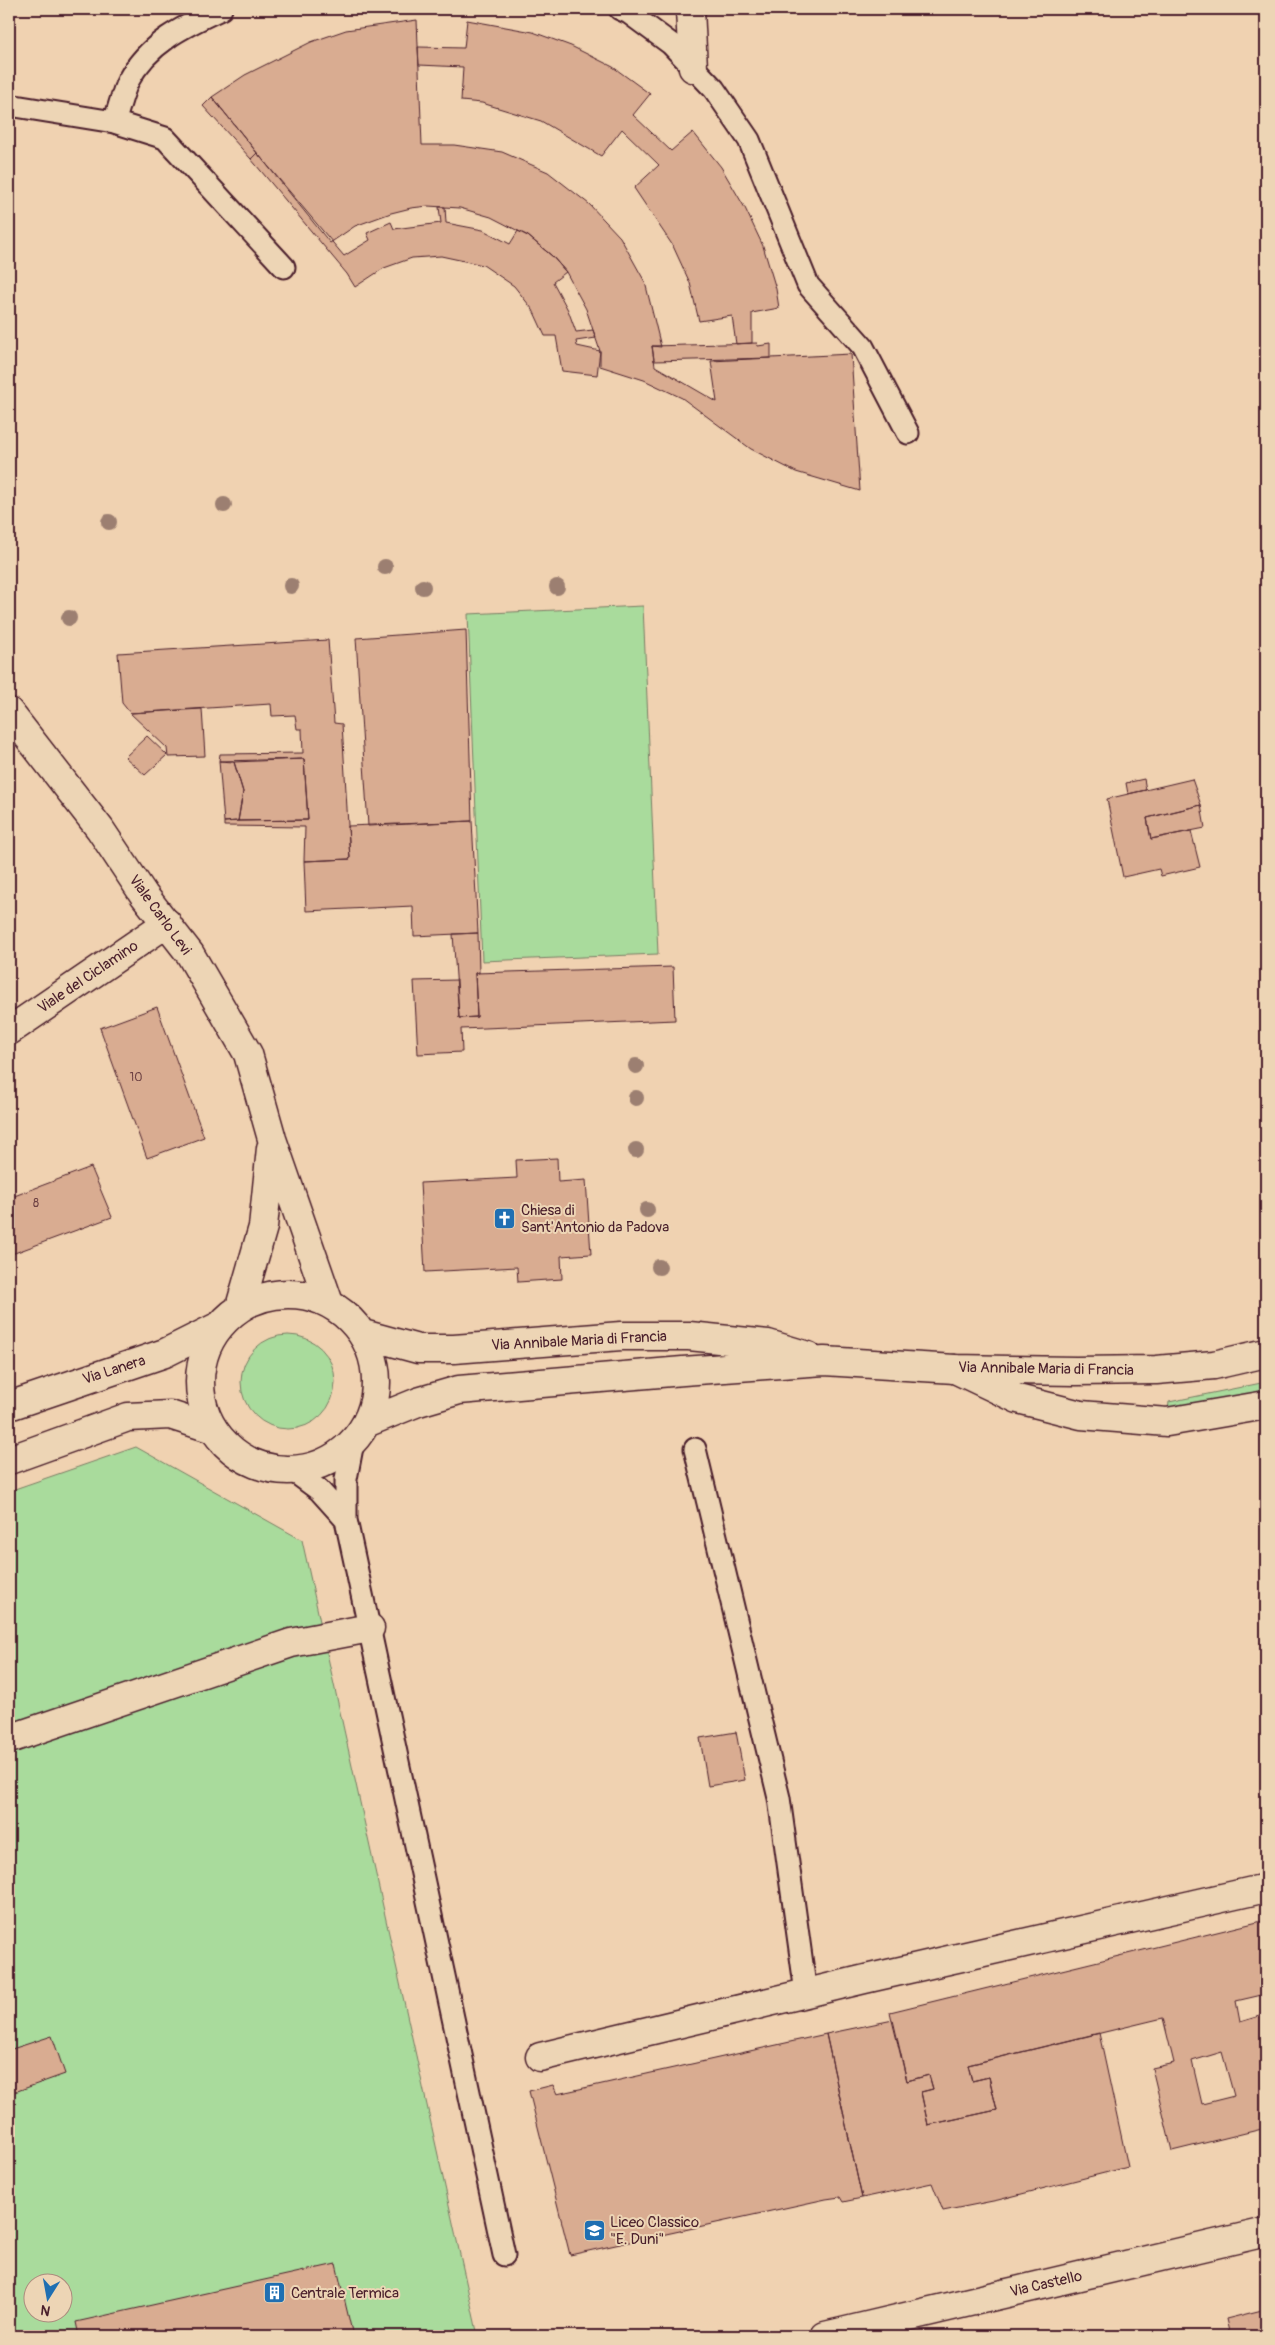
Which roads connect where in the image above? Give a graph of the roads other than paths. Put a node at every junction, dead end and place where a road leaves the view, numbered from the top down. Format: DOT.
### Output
graph roads {
  1 [pos="221,9"];
  2 [pos="620,9"];
  3 [pos="690,9"];
  4 [pos="693,68"];
  5 [pos="9,105"];
  6 [pos="114,122"];
  7 [pos="284,267"];
  8 [pos="908,433"];
  9 [pos="9,712"];
  10 [pos="167,923"];
  11 [pos="9,1031"];
  12 [pos="272,1139"];
  13 [pos="329,1303"];
  14 [pos="240,1306"];
  15 [pos="217,1327"];
  16 [pos="363,1334"];
  17 [pos="1266,1353"];
  18 [pos="824,1361"];
  19 [pos="955,1368"];
  20 [pos="1266,1405"];
  21 [pos="9,1406"];
  22 [pos="213,1429"];
  23 [pos="360,1432"];
  24 [pos="695,1449"];
  25 [pos="9,1460"];
  26 [pos="292,1470"];
  27 [pos="346,1520"];
  28 [pos="370,1628"];
  29 [pos="9,1739"];
  30 [pos="1266,1888"];
  31 [pos="806,1993"];
  32 [pos="540,2057"];
  33 [pos="1266,2232"];
  34 [pos="504,2255"];
  35 [pos="825,2336"];
  1 -- 6 [label="lane"];
  2 -- 4 [label="lane"];
  3 -- 4 [label="main road"];
  4 -- 8 [label="lane"];
  5 -- 6 [label="lane"];
  6 -- 7 [label="lane"];
  9 -- 10 [label="main road, Viale Carlo Levi"];
  10 -- 11 [label="main road, Viale del Ciclamino"];
  10 -- 12 [label="main road, Viale Carlo Levi"];
  12 -- 13 [label="main road, Viale Carlo Levi"];
  12 -- 14 [label="main road, Viale Carlo Levi"];
  13 -- 14 [label="main road"];
  13 -- 16 [label="main road"];
  14 -- 15 [label="main road"];
  15 -- 21 [label="main road, Via Lanera"];
  15 -- 22 [label="main road"];
  16 -- 18 [label="main road, Via Annibale Maria di Francia"];
  16 -- 23 [label="main road"];
  17 -- 19 [label="main road, Via Annibale Maria di Francia"];
  18 -- 19 [label="main road, Via Annibale Maria di Francia"];
  18 -- 23 [label="main road, Via Annibale Maria di Francia"];
  19 -- 20 [label="main road"];
  22 -- 25 [label="main road"];
  22 -- 26 [label="main road"];
  23 -- 26 [label="main road"];
  23 -- 27 [label="lane"];
  24 -- 31 [label="lane"];
  26 -- 27 [label="lane"];
  27 -- 28 [label="lane"];
  28 -- 29 [label="main road"];
  28 -- 34 [label="lane"];
  30 -- 31 [label="main road"];
  31 -- 32 [label="main road"];
  33 -- 35 [label="main road, Via Castello"];
}
